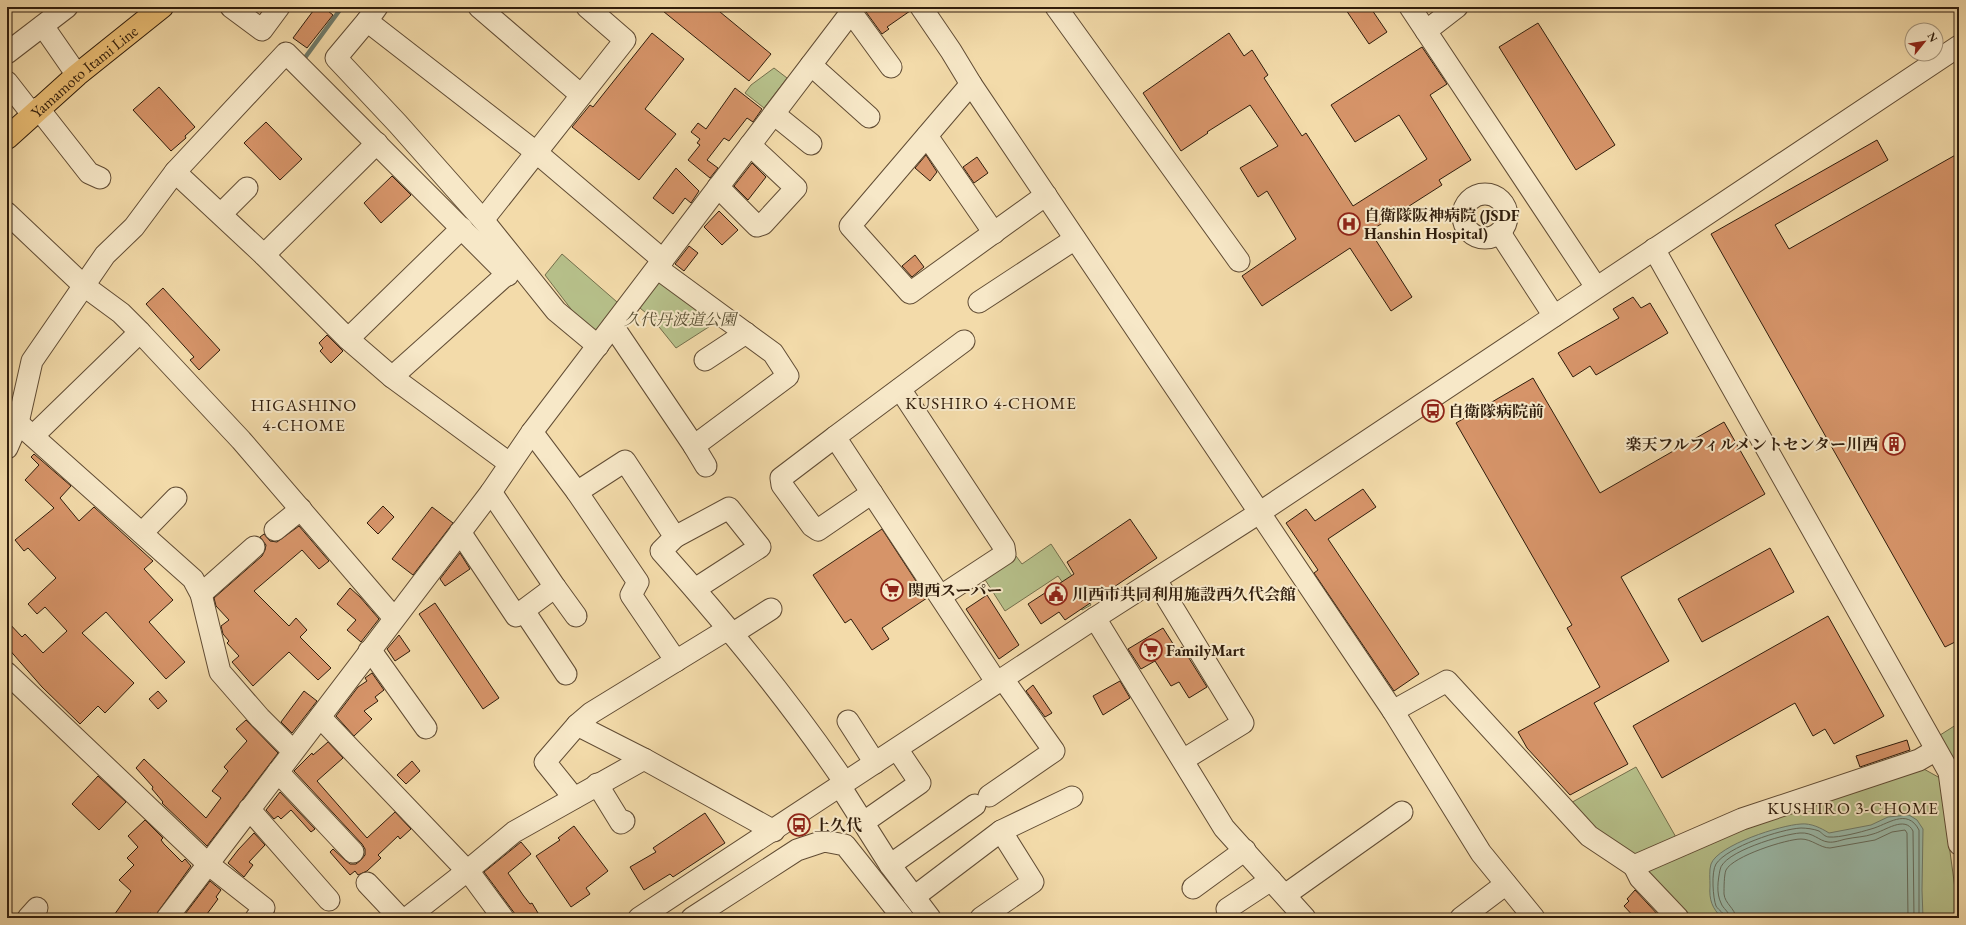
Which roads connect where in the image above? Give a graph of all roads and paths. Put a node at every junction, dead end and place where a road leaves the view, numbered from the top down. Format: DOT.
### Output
graph roads {
  1 [pos="67,7"];
  2 [pos="162,7"];
  3 [pos="231,7"];
  4 [pos="279,7"];
  5 [pos="479,7"];
  6 [pos="587,7"];
  7 [pos="921,7"];
  8 [pos="1056,7"];
  9 [pos="1410,7"];
  10 [pos="1457,7"];
  11 [pos="853,9"];
  12 [pos="372,14"];
  13 [pos="43,26"];
  14 [pos="1426,32"];
  15 [pos="1959,46"];
  16 [pos="7,54"];
  17 [pos="811,65"];
  18 [pos="890,67"];
  19 [pos="77,75"];
  20 [pos="7,82"];
  21 [pos="971,84"];
  22 [pos="581,95"];
  23 [pos="35,111"];
  24 [pos="774,114"];
  25 [pos="869,117"];
  26 [pos="927,136"];
  27 [pos="7,138"];
  28 [pos="377,143"];
  29 [pos="811,144"];
  30 [pos="750,145"];
  31 [pos="537,154"];
  32 [pos="175,172"];
  33 [pos="100,178"];
  34 [pos="1527,182"];
  35 [pos="718,187"];
  36 [pos="247,188"];
  37 [pos="1046,195"];
  38 [pos="1500,199"];
  39 [pos="7,213"];
  40 [pos="221,214"];
  41 [pos="483,220"];
  42 [pos="462,228"];
  43 [pos="994,233"];
  44 [pos="1500,233"];
  45 [pos="1075,239"];
  46 [pos="1654,249"];
  47 [pos="264,255"];
  48 [pos="1239,261"];
  49 [pos="660,264"];
  50 [pos="514,269"];
  51 [pos="83,286"];
  52 [pos="1596,287"];
  53 [pos="979,302"];
  54 [pos="1554,316"];
  55 [pos="613,326"];
  56 [pos="140,332"];
  57 [pos="746,333"];
  58 [pos="348,339"];
  59 [pos="964,341"];
  60 [pos="598,346"];
  61 [pos="706,360"];
  62 [pos="392,377"];
  63 [pos="900,389"];
  64 [pos="19,424"];
  65 [pos="532,432"];
  66 [pos="835,437"];
  67 [pos="694,446"];
  68 [pos="7,448"];
  69 [pos="509,463"];
  70 [pos="706,466"];
  71 [pos="491,492"];
  72 [pos="577,492"];
  73 [pos="872,493"];
  74 [pos="176,498"];
  75 [pos="300,509"];
  76 [pos="1259,513"];
  77 [pos="275,530"];
  78 [pos="460,532"];
  79 [pos="142,533"];
  80 [pos="675,537"];
  81 [pos="254,547"];
  82 [pos="1156,580"];
  83 [pos="556,587"];
  84 [pos="695,589"];
  85 [pos="201,594"];
  86 [pos="941,596"];
  87 [pos="771,608"];
  88 [pos="524,611"];
  89 [pos="576,616"];
  90 [pos="394,618"];
  91 [pos="1095,618"];
  92 [pos="730,631"];
  93 [pos="369,652"];
  94 [pos="676,661"];
  95 [pos="7,672"];
  96 [pos="566,674"];
  97 [pos="1000,681"];
  98 [pos="1393,711"];
  99 [pos="320,717"];
  100 [pos="848,721"];
  101 [pos="577,725"];
  102 [pos="426,728"];
  103 [pos="896,749"];
  104 [pos="1936,750"];
  105 [pos="294,751"];
  106 [pos="644,759"];
  107 [pos="1183,760"];
  108 [pos="875,763"];
  109 [pos="1954,769"];
  110 [pos="278,772"];
  111 [pos="597,784"];
  112 [pos="843,784"];
  113 [pos="1072,797"];
  114 [pos="574,798"];
  115 [pos="249,809"];
  116 [pos="1402,812"];
  117 [pos="621,822"];
  118 [pos="864,822"];
  119 [pos="774,830"];
  120 [pos="1001,831"];
  121 [pos="1959,844"];
  122 [pos="1245,850"];
  123 [pos="353,852"];
  124 [pos="208,864"];
  125 [pos="890,865"];
  126 [pos="1634,866"];
  127 [pos="467,871"];
  128 [pos="367,883"];
  129 [pos="1506,884"];
  130 [pos="1278,887"];
  131 [pos="1194,888"];
  132 [pos="914,897"];
  133 [pos="329,900"];
  134 [pos="1227,910"];
  135 [pos="168,918"];
  136 [pos="256,918"];
  137 [pos="400,918"];
  138 [pos="406,918"];
  139 [pos="503,918"];
  140 [pos="639,918"];
  141 [pos="692,918"];
  142 [pos="903,918"];
  143 [pos="930,918"];
  144 [pos="981,918"];
  145 [pos="1305,918"];
  146 [pos="1462,918"];
  147 [pos="1534,918"];
  148 [pos="1678,918"];
  1 -- 13 [label="street"];
  2 -- 19 [label="main road, Yamamoto Itami Line"];
  3 -- 4 [label="street"];
  5 -- 22 [label="street"];
  6 -- 22 [label="street"];
  7 -- 21 [label="street"];
  8 -- 48 [label="street"];
  9 -- 14 [label="street"];
  10 -- 14 [label="street"];
  11 -- 17 [label="street"];
  11 -- 18 [label="street"];
  12 -- 31 [label="street"];
  12 -- 41 [label="street"];
  13 -- 16 [label="street"];
  13 -- 19 [label="street"];
  14 -- 34 [label="street"];
  15 -- 46 [label="street"];
  17 -- 24 [label="street"];
  17 -- 25 [label="street"];
  19 -- 23 [label="main road, Yamamoto Itami Line"];
  20 -- 23 [label="street"];
  21 -- 26 [label="street"];
  21 -- 37 [label="street"];
  22 -- 31 [label="street"];
  23 -- 27 [label="main road, Yamamoto Itami Line"];
  23 -- 33 [label="street"];
  24 -- 29 [label="street"];
  24 -- 30 [label="street"];
  26 -- 43 [label="street"];
  26 -- 43 [label="street"];
  28 -- 32 [label="street"];
  28 -- 42 [label="street"];
  28 -- 47 [label="street"];
  30 -- 35 [label="street"];
  30 -- 35 [label="street"];
  31 -- 41 [label="street"];
  31 -- 49 [label="street"];
  32 -- 40 [label="street"];
  32 -- 51 [label="street"];
  34 -- 38 [label="street"];
  34 -- 52 [label="street"];
  35 -- 49 [label="street"];
  36 -- 40 [label="street"];
  37 -- 43 [label="street"];
  37 -- 45 [label="street"];
  38 -- 44 [label="street"];
  38 -- 44 [label="street"];
  39 -- 51 [label="street"];
  40 -- 47 [label="street"];
  41 -- 50 [label="street"];
  42 -- 50 [label="street"];
  42 -- 58 [label="street"];
  44 -- 54 [label="street"];
  45 -- 53 [label="street"];
  45 -- 76 [label="street"];
  46 -- 52 [label="street"];
  46 -- 104 [label="street"];
  47 -- 58 [label="street"];
  49 -- 55 [label="street"];
  49 -- 57 [label="street"];
  50 -- 60 [label="street"];
  50 -- 62 [label="street"];
  51 -- 56 [label="street"];
  51 -- 64 [label="street"];
  52 -- 54 [label="street"];
  54 -- 76 [label="street"];
  55 -- 60 [label="street"];
  55 -- 67 [label="street"];
  56 -- 64 [label="street"];
  56 -- 75 [label="street"];
  57 -- 61 [label="street"];
  57 -- 67 [label="street"];
  58 -- 62 [label="street"];
  59 -- 63 [label="street"];
  60 -- 65 [label="street"];
  62 -- 69 [label="street"];
  63 -- 66 [label="street"];
  63 -- 86 [label="street"];
  64 -- 68 [label="street"];
  64 -- 79 [label="street"];
  65 -- 69 [label="street"];
  65 -- 72 [label="street"];
  66 -- 73 [label="street"];
  66 -- 73 [label="street"];
  67 -- 70 [label="street"];
  69 -- 71 [label="street"];
  71 -- 78 [label="street"];
  71 -- 83 [label="street"];
  72 -- 80 [label="street"];
  72 -- 94 [label="street"];
  73 -- 86 [label="street"];
  74 -- 79 [label="street"];
  75 -- 77 [label="street"];
  75 -- 90 [label="street"];
  76 -- 82 [label="street"];
  76 -- 98 [label="street"];
  78 -- 88 [label="street"];
  78 -- 90 [label="street"];
  79 -- 85 [label="street"];
  80 -- 84 [label="street"];
  80 -- 84 [label="street"];
  81 -- 85 [label="street"];
  82 -- 91 [label="street"];
  82 -- 107 [label="street"];
  83 -- 88 [label="street"];
  83 -- 89 [label="street"];
  84 -- 92 [label="street"];
  85 -- 105 [label="street"];
  86 -- 97 [label="street"];
  87 -- 92 [label="street"];
  88 -- 96 [label="street"];
  90 -- 93 [label="street"];
  91 -- 97 [label="street"];
  91 -- 107 [label="street"];
  92 -- 94 [label="street"];
  92 -- 112 [label="street"];
  93 -- 99 [label="street"];
  93 -- 102 [label="street"];
  94 -- 101 [label="street"];
  95 -- 124 [label="street"];
  97 -- 103 [label="street"];
  97 -- 125 [label="street"];
  98 -- 126 [label="street"];
  98 -- 129 [label="street"];
  99 -- 105 [label="street"];
  99 -- 127 [label="street"];
  100 -- 108 [label="street"];
  101 -- 106 [label="street"];
  101 -- 114 [label="street"];
  103 -- 108 [label="street"];
  103 -- 118 [label="street"];
  104 -- 109 [label="street"];
  104 -- 126 [label="street"];
  105 -- 110 [label="street"];
  106 -- 111 [label="street"];
  106 -- 119 [label="street"];
  107 -- 122 [label="street"];
  108 -- 112 [label="street"];
  109 -- 121 [label="street"];
  110 -- 115 [label="street"];
  110 -- 123 [label="street"];
  111 -- 114 [label="street"];
  111 -- 117 [label="street"];
  112 -- 118 [label="street"];
  112 -- 119 [label="street"];
  113 -- 120 [label="street"];
  114 -- 127 [label="street"];
  115 -- 124 [label="street"];
  115 -- 133 [label="street"];
  116 -- 130 [label="street"];
  118 -- 125 [label="street"];
  119 -- 140 [label="street"];
  120 -- 132 [label="street"];
  120 -- 144 [label="street"];
  122 -- 130 [label="street"];
  122 -- 131 [label="street"];
  124 -- 135 [label="street"];
  124 -- 136 [label="street"];
  125 -- 132 [label="street"];
  126 -- 148 [label="street"];
  127 -- 138 [label="street"];
  127 -- 139 [label="street"];
  128 -- 137 [label="street"];
  129 -- 146 [label="street"];
  129 -- 147 [label="street"];
  130 -- 134 [label="street"];
  130 -- 145 [label="street"];
  132 -- 143 [label="street"];
  141 -- 142 [label="street"];
}
